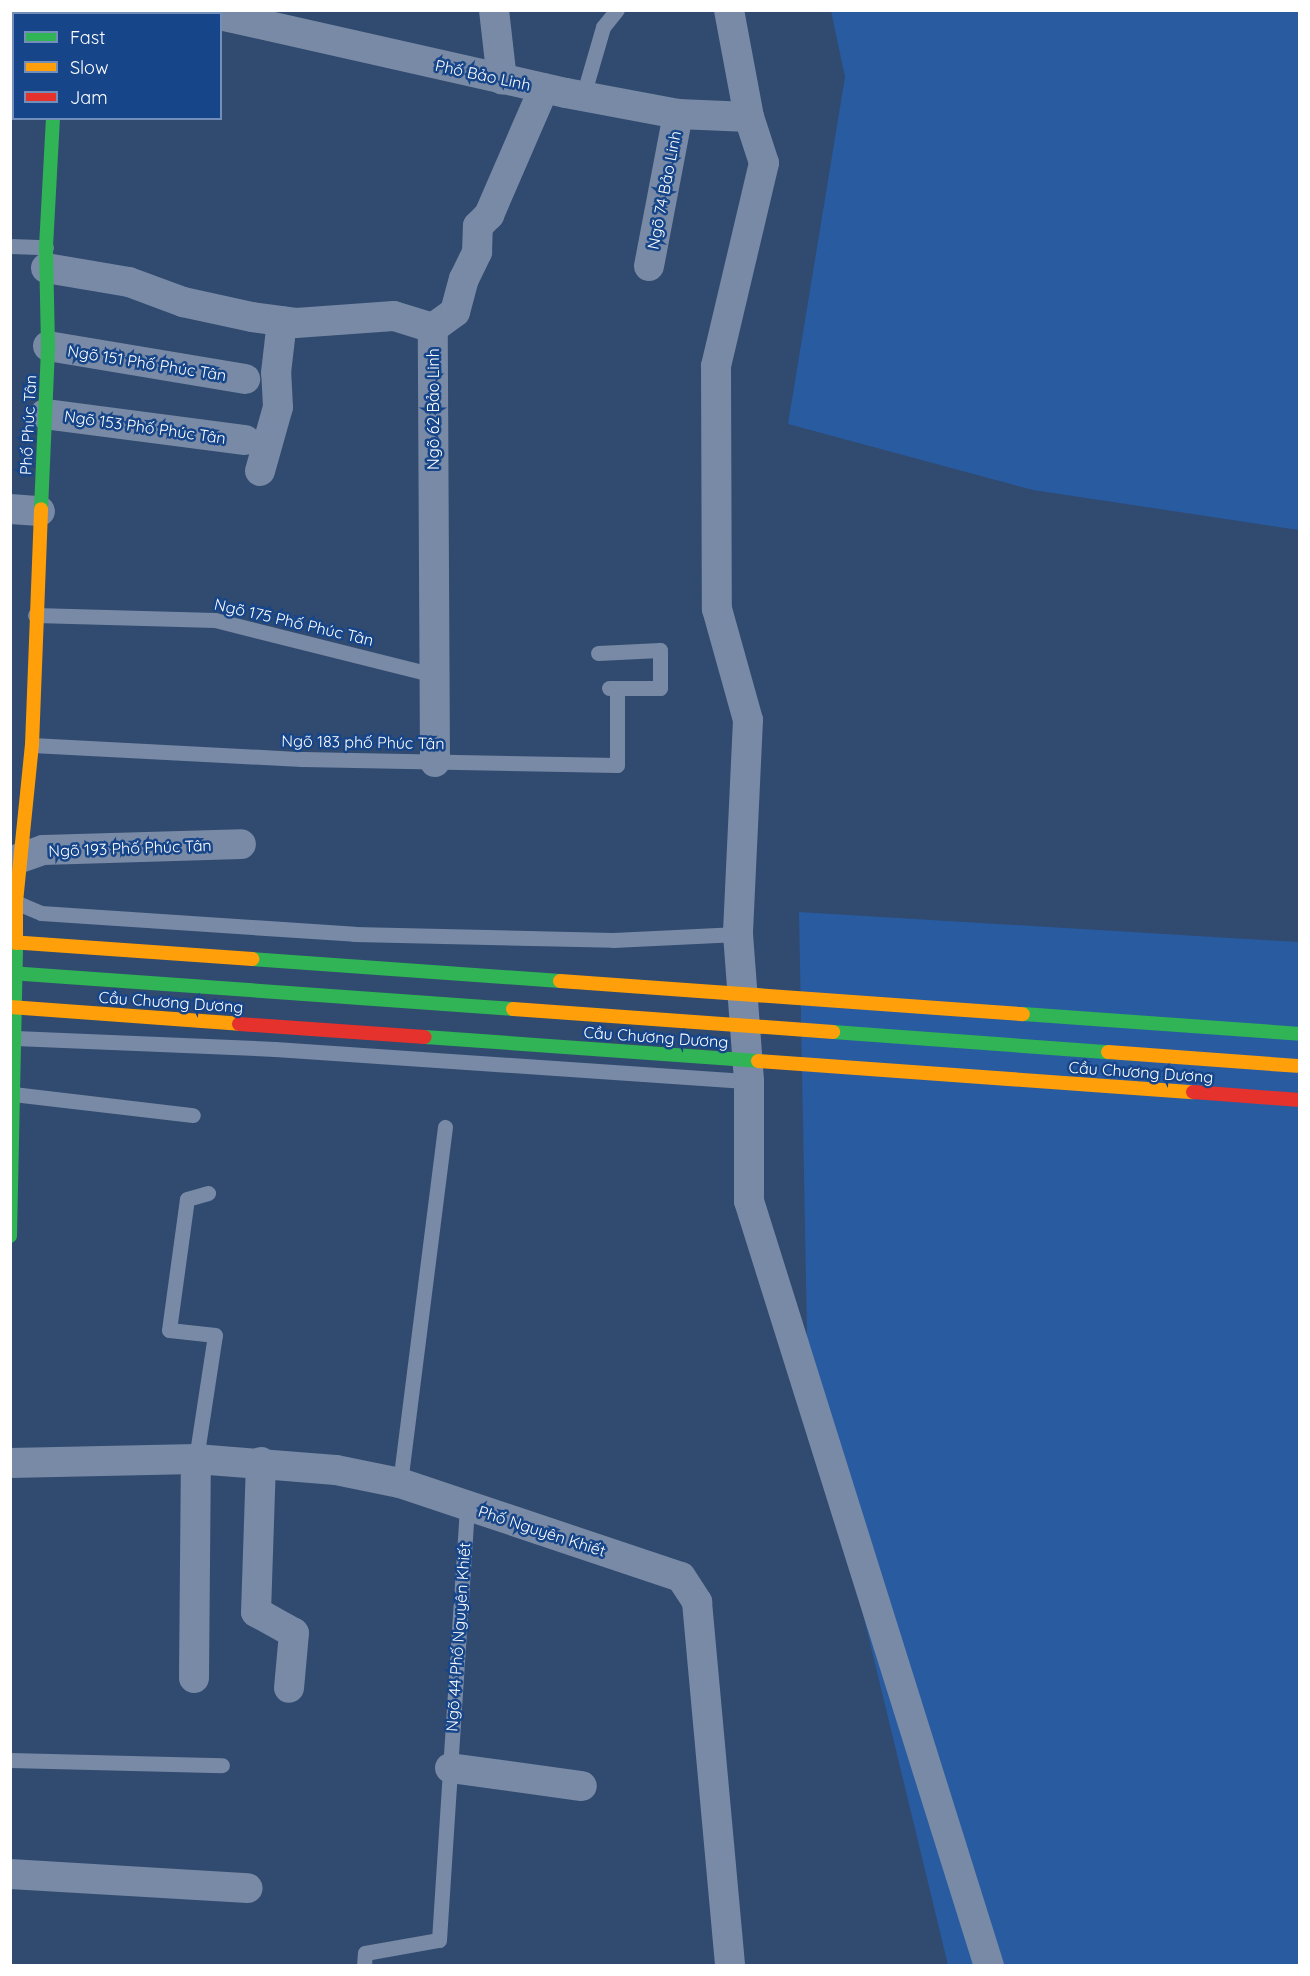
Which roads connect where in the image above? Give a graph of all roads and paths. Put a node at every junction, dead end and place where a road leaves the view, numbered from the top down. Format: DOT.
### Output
graph roads {
  1 [pos="494,10"];
  2 [pos="617,10"];
  3 [pos="729,10"];
  4 [pos="222,15"];
  5 [pos="502,80"];
  6 [pos="544,88"];
  7 [pos="583,96"];
  8 [pos="678,114"];
  9 [pos="749,117"];
  10 [pos="53,120"];
  11 [pos="10,246"];
  12 [pos="46,258"];
  13 [pos="649,266"];
  14 [pos="282,321"];
  15 [pos="433,328"];
  16 [pos="48,346"];
  17 [pos="245,379"];
  18 [pos="45,414"];
  19 [pos="245,440"];
  20 [pos="260,471"];
  21 [pos="10,509"];
  22 [pos="40,511"];
  23 [pos="35,615"];
  24 [pos="598,653"];
  25 [pos="434,675"];
  26 [pos="32,745"];
  27 [pos="435,762"];
  28 [pos="242,844"];
  29 [pos="20,858"];
  30 [pos="13,902"];
  31 [pos="738,934"];
  32 [pos="10,942"];
  33 [pos="10,974"];
  34 [pos="10,1007"];
  35 [pos="1299,1034"];
  36 [pos="14,1038"];
  37 [pos="1299,1065"];
  38 [pos="749,1081"];
  39 [pos="13,1094"];
  40 [pos="1299,1100"];
  41 [pos="193,1116"];
  42 [pos="445,1127"];
  43 [pos="208,1193"];
  44 [pos="10,1236"];
  45 [pos="196,1459"];
  46 [pos="261,1462"];
  47 [pos="10,1463"];
  48 [pos="400,1483"];
  49 [pos="467,1506"];
  50 [pos="194,1678"];
  51 [pos="289,1688"];
  52 [pos="10,1760"];
  53 [pos="222,1765"];
  54 [pos="450,1768"];
  55 [pos="582,1786"];
  56 [pos="10,1874"];
  57 [pos="248,1888"];
  58 [pos="364,1965"];
  59 [pos="730,1965"];
  60 [pos="989,1965"];
  1 -- 5 [label="street"];
  2 -- 7 [label="lane"];
  3 -- 9 [label="street"];
  4 -- 5 [label="street, Phố Bảo Linh"];
  5 -- 6 [label="street, Phố Bảo Linh"];
  6 -- 7 [label="street, Phố Bảo Linh"];
  6 -- 15 [label="street, Ngõ 62 Bảo Linh"];
  7 -- 8 [label="street, Phố Bảo Linh"];
  8 -- 9 [label="street, Phố Bảo Linh"];
  8 -- 13 [label="street, Ngõ 74 Bảo Linh"];
  9 -- 31 [label="street"];
  10 -- 12 [label="main road, Phố Phúc Tân"];
  11 -- 12 [label="lane"];
  12 -- 14 [label="street"];
  12 -- 16 [label="main road, Phố Phúc Tân"];
  14 -- 15 [label="street"];
  14 -- 20 [label="street"];
  15 -- 25 [label="street, Ngõ 62 Bảo Linh"];
  16 -- 17 [label="street, Ngõ 151 Phố Phúc Tân"];
  16 -- 18 [label="main road, Phố Phúc Tân"];
  18 -- 19 [label="street, Ngõ 153 Phố Phúc Tân"];
  18 -- 22 [label="main road, Phố Phúc Tân"];
  21 -- 22 [label="street"];
  22 -- 23 [label="main road, Phố Phúc Tân"];
  23 -- 25 [label="lane, Ngõ 175 Phố Phúc Tân"];
  23 -- 26 [label="main road, Phố Phúc Tân"];
  24 -- 27 [label="lane, Ngõ 183 phố Phúc Tân"];
  25 -- 27 [label="street, Ngõ 62 Bảo Linh"];
  26 -- 27 [label="lane, Ngõ 183 phố Phúc Tân"];
  26 -- 29 [label="main road, Phố Phúc Tân"];
  28 -- 29 [label="street, Ngõ 193 Phố Phúc Tân"];
  29 -- 30 [label="main road, Phố Phúc Tân"];
  30 -- 31 [label="lane"];
  30 -- 36 [label="main road, Phố Phúc Tân"];
  31 -- 38 [label="street"];
  32 -- 35 [label="main road"];
  33 -- 37 [label="main road, Cầu Chương Dương"];
  34 -- 40 [label="main road, Cầu Chương Dương"];
  36 -- 38 [label="lane"];
  36 -- 39 [label="main road, Phố Phúc Tân"];
  38 -- 60 [label="street"];
  39 -- 41 [label="lane"];
  39 -- 44 [label="main road, Phố Phúc Tân"];
  42 -- 48 [label="lane"];
  43 -- 45 [label="lane"];
  45 -- 46 [label="street, Phố Nguyên Khiết"];
  45 -- 47 [label="street, Phố Nguyên Khiết"];
  45 -- 50 [label="street"];
  46 -- 48 [label="street, Phố Nguyên Khiết"];
  46 -- 51 [label="street"];
  48 -- 49 [label="street, Phố Nguyên Khiết"];
  49 -- 54 [label="lane, Ngõ 44 Phố Nguyên Khiết"];
  49 -- 59 [label="street, Phố Nguyên Khiết"];
  52 -- 53 [label="lane"];
  54 -- 55 [label="street"];
  54 -- 58 [label="lane, Ngõ 44 Phố Nguyên Khiết"];
  56 -- 57 [label="street"];
}
